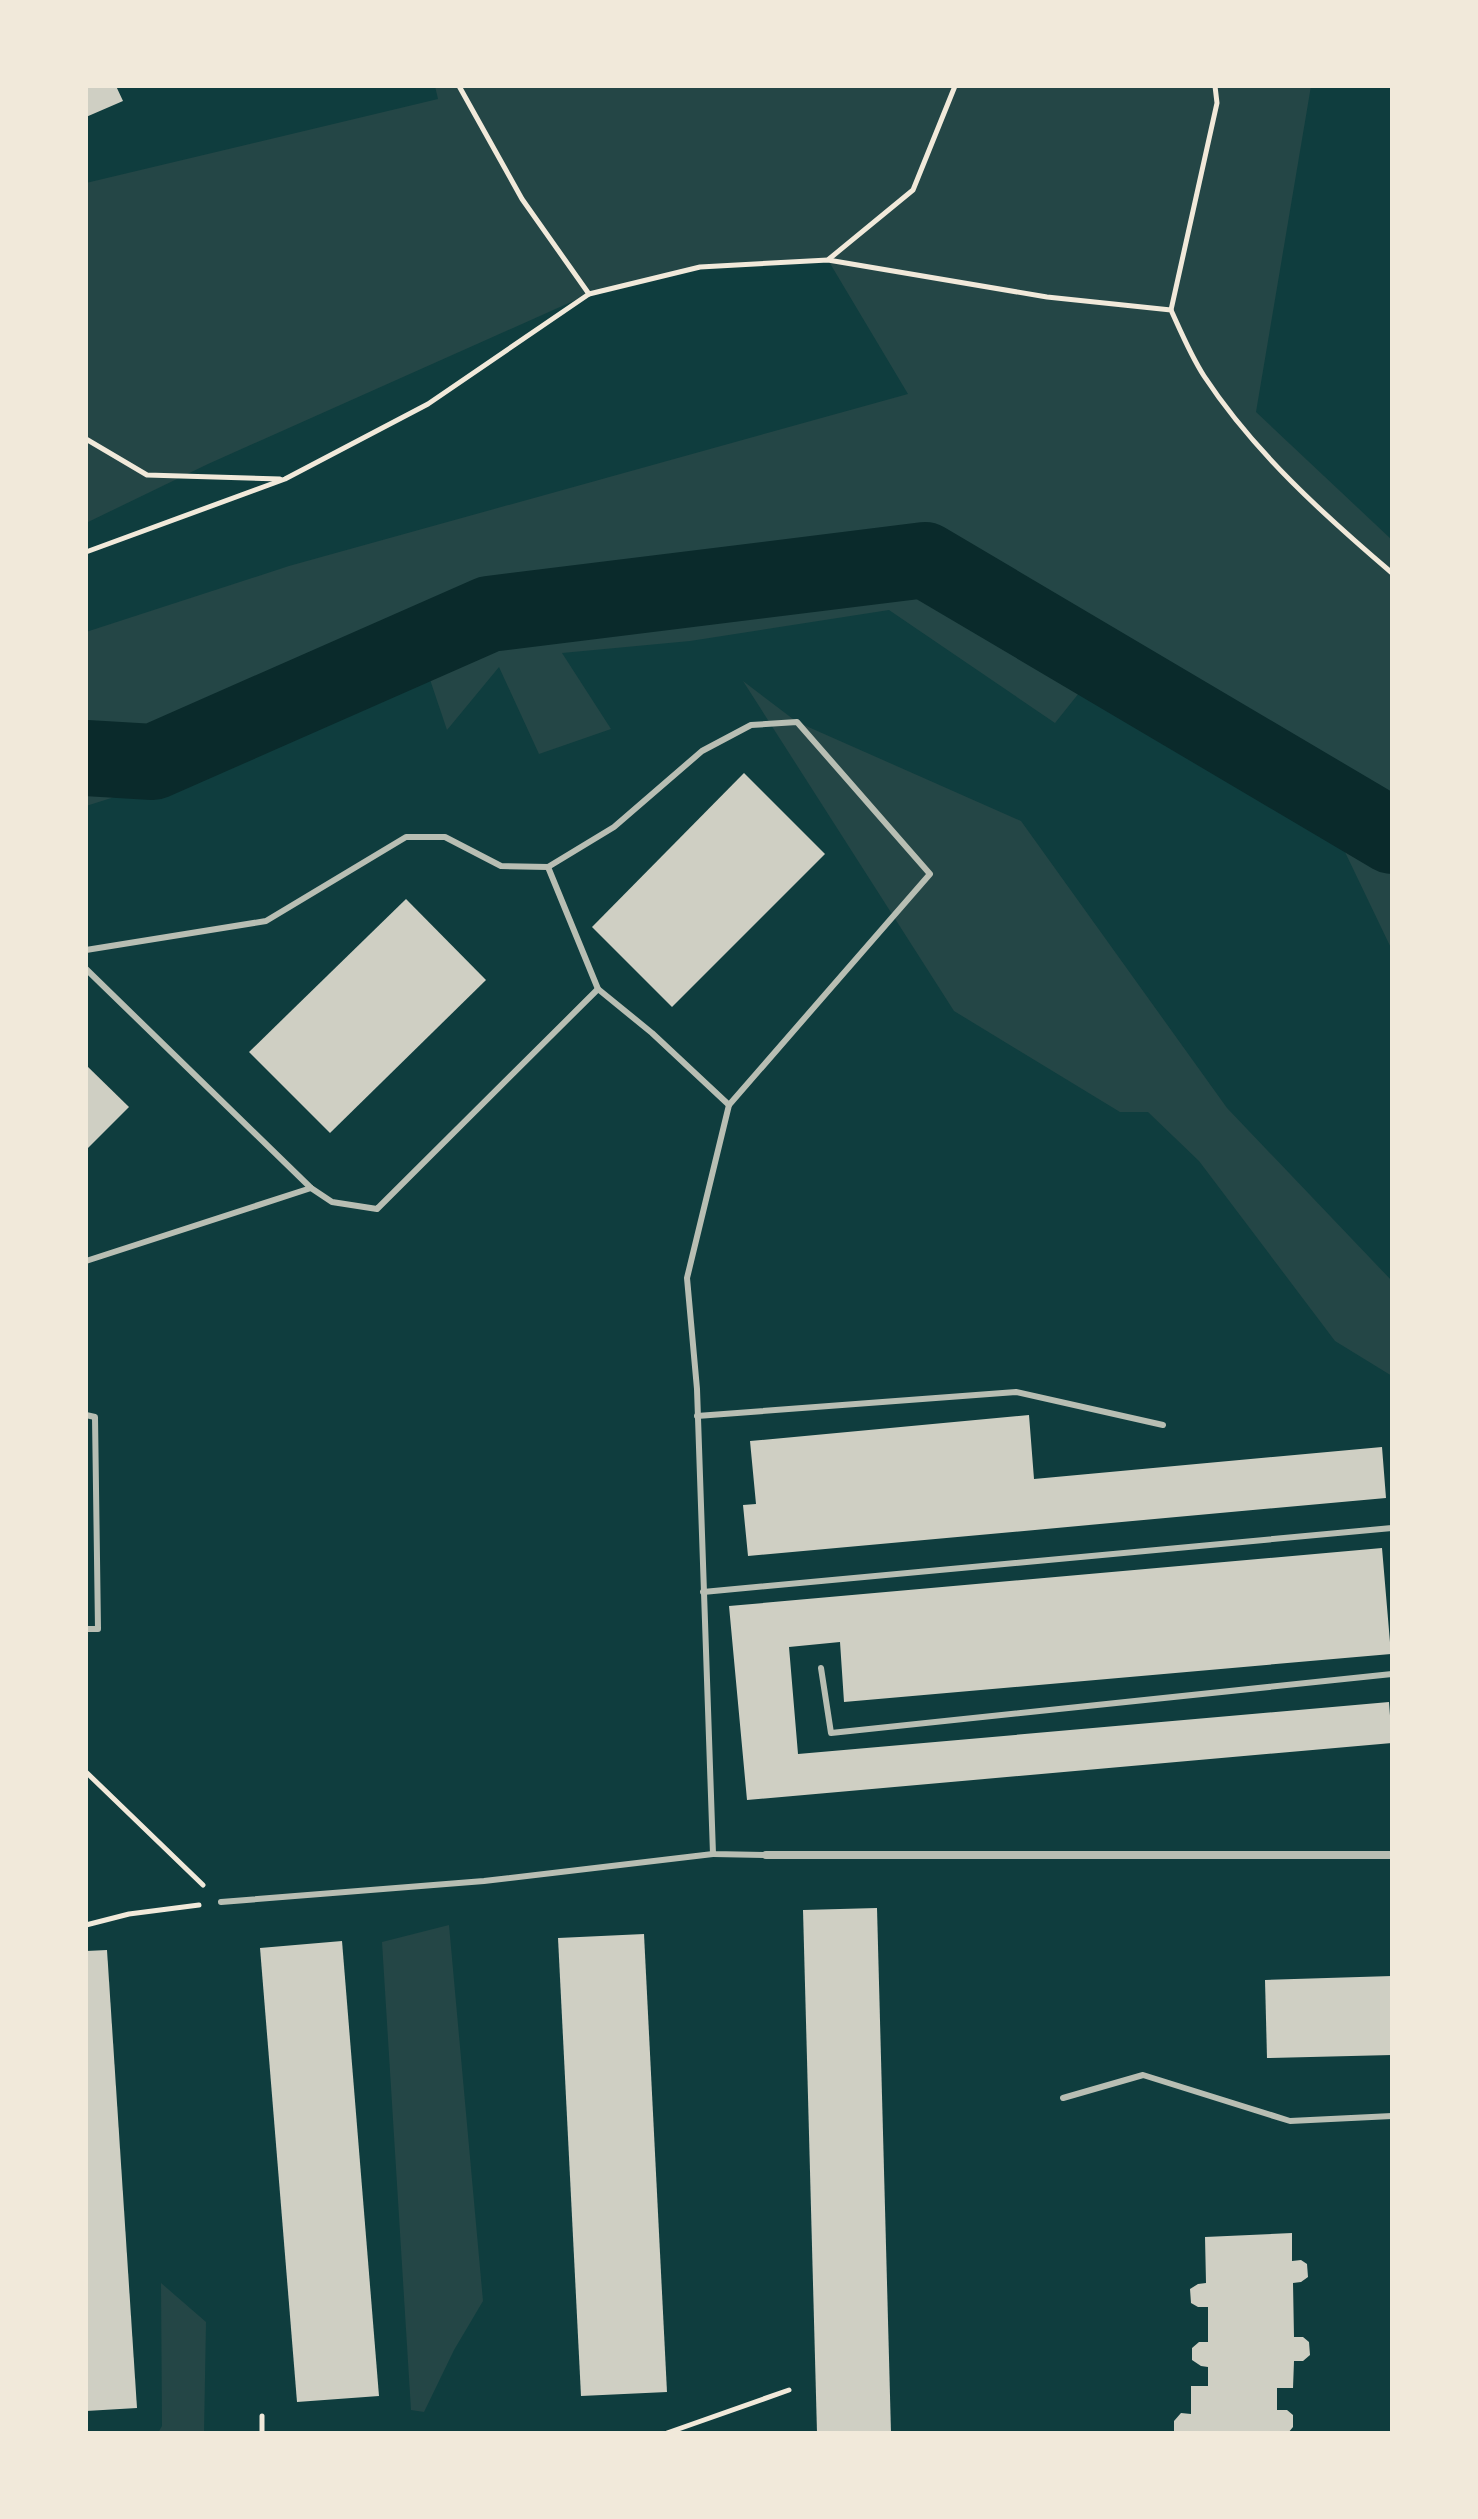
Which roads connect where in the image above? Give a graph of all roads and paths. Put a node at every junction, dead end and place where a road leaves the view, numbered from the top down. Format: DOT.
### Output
graph roads {
  1 [pos="459,86"];
  2 [pos="955,86"];
  3 [pos="1215,86"];
  4 [pos="828,260"];
  5 [pos="589,294"];
  6 [pos="1171,310"];
  7 [pos="86,439"];
  8 [pos="285,479"];
  9 [pos="86,552"];
  10 [pos="1392,573"];
  11 [pos="548,867"];
  12 [pos="86,950"];
  13 [pos="86,969"];
  14 [pos="598,989"];
  15 [pos="729,1105"];
  16 [pos="311,1188"];
  17 [pos="86,1261"];
  18 [pos="86,1415"];
  19 [pos="697,1416"];
  20 [pos="1163,1425"];
  21 [pos="1392,1528"];
  22 [pos="703,1592"];
  23 [pos="86,1629"];
  24 [pos="821,1668"];
  25 [pos="1392,1674"];
  26 [pos="86,1772"];
  27 [pos="713,1854"];
  28 [pos="766,1855"];
  29 [pos="1392,1855"];
  30 [pos="221,1902"];
  31 [pos="86,1925"];
  32 [pos="1063,2098"];
  33 [pos="1392,2116"];
  34 [pos="789,2390"];
  35 [pos="262,2416"];
  36 [pos="262,2433"];
  37 [pos="667,2433"];
  1 -- 5 [label="path"];
  2 -- 4 [label="path"];
  3 -- 6 [label="path"];
  4 -- 5 [label="path"];
  4 -- 6 [label="path"];
  5 -- 8 [label="path"];
  6 -- 10 [label="path"];
  7 -- 8 [label="path"];
  8 -- 9 [label="path"];
  11 -- 12 [label="lane"];
  11 -- 14 [label="lane"];
  11 -- 15 [label="lane"];
  13 -- 16 [label="lane"];
  14 -- 15 [label="lane"];
  14 -- 16 [label="lane"];
  15 -- 19 [label="lane"];
  16 -- 17 [label="lane"];
  18 -- 23 [label="lane"];
  19 -- 20 [label="lane"];
  19 -- 22 [label="lane"];
  21 -- 22 [label="lane"];
  22 -- 27 [label="lane"];
  24 -- 25 [label="lane"];
  26 -- 30 [label="path"];
  27 -- 28 [label="lane"];
  27 -- 30 [label="lane"];
  28 -- 29 [label="street"];
  30 -- 31 [label="path"];
  32 -- 33 [label="lane"];
  34 -- 37 [label="path"];
  35 -- 36 [label="path"];
}
